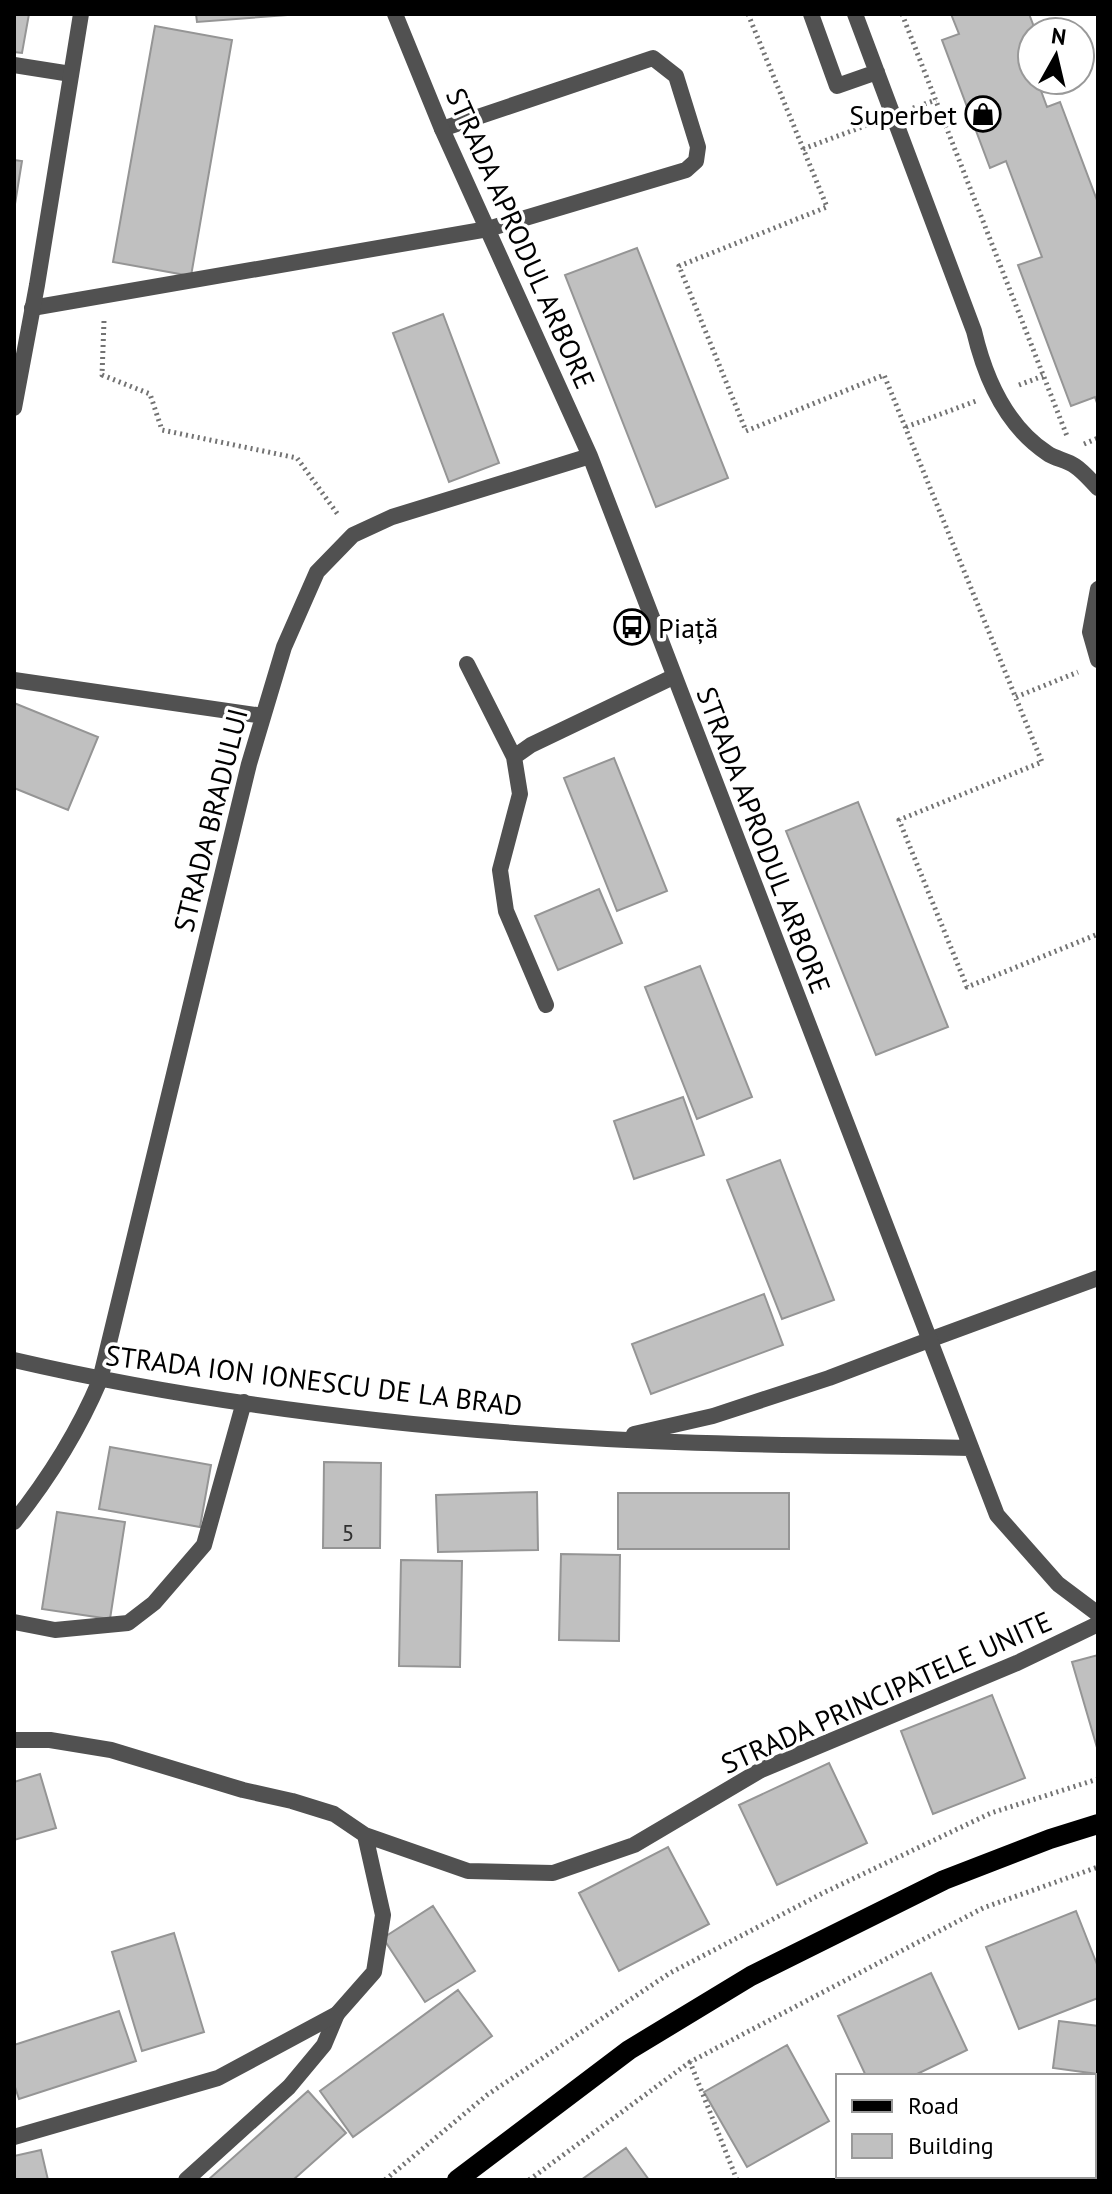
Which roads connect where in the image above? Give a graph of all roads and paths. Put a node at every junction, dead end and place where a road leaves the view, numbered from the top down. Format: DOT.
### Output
graph roads {
  1 [pos="81,14"];
  2 [pos="395,14"];
  3 [pos="748,14"];
  4 [pos="811,14"];
  5 [pos="855,14"];
  6 [pos="902,14"];
  7 [pos="14,65"];
  8 [pos="877,72"];
  9 [pos="71,74"];
  10 [pos="442,129"];
  11 [pos="488,229"];
  12 [pos="105,296"];
  13 [pos="32,308"];
  14 [pos="20,331"];
  15 [pos="14,408"];
  16 [pos="1098,438"];
  17 [pos="590,456"];
  18 [pos="1098,488"];
  19 [pos="353,535"];
  20 [pos="1098,589"];
  21 [pos="467,664"];
  22 [pos="1091,665"];
  23 [pos="673,677"];
  24 [pos="14,680"];
  25 [pos="1016,697"];
  26 [pos="263,716"];
  27 [pos="514,757"];
  28 [pos="1098,934"];
  29 [pos="546,1005"];
  30 [pos="1098,1278"];
  31 [pos="929,1340"];
  32 [pos="14,1360"];
  33 [pos="100,1380"];
  34 [pos="244,1402"];
  35 [pos="609,1439"];
  36 [pos="970,1448"];
  37 [pos="14,1522"];
  38 [pos="1098,1614"];
  39 [pos="14,1622"];
  40 [pos="1098,1624"];
  41 [pos="14,1740"];
  42 [pos="1098,1824"];
  43 [pos="365,1835"];
  44 [pos="1098,1867"];
  45 [pos="337,2014"];
  46 [pos="690,2062"];
  47 [pos="14,2137"];
  48 [pos="186,2180"];
  49 [pos="457,2180"];
  50 [pos="529,2180"];
  51 [pos="737,2180"];
  1 -- 9 [label="street"];
  2 -- 10 [label="street, STRADA APRODUL ARBORE"];
  3 -- 25 [label="path"];
  4 -- 8 [label="street"];
  5 -- 8 [label="street"];
  6 -- 16 [label="path"];
  7 -- 9 [label="street"];
  8 -- 18 [label="street"];
  9 -- 13 [label="street"];
  10 -- 11 [label="street, STRADA APRODUL ARBORE"];
  10 -- 11 [label="street"];
  11 -- 12 [label="street"];
  11 -- 17 [label="street, STRADA APRODUL ARBORE"];
  12 -- 13 [label="street"];
  12 -- 19 [label="path"];
  13 -- 14 [label="street"];
  14 -- 15 [label="street"];
  17 -- 19 [label="street, STRADA BRADULUI"];
  17 -- 23 [label="street, STRADA APRODUL ARBORE"];
  19 -- 26 [label="street, STRADA BRADULUI"];
  20 -- 22 [label="street"];
  21 -- 27 [label="street"];
  22 -- 25 [label="path"];
  23 -- 27 [label="street"];
  23 -- 31 [label="street, STRADA APRODUL ARBORE"];
  24 -- 26 [label="street"];
  25 -- 28 [label="path"];
  26 -- 33 [label="street, STRADA BRADULUI"];
  27 -- 29 [label="street"];
  30 -- 31 [label="street, STRADA ION IONESCU DE LA BRAD"];
  31 -- 35 [label="street, STRADA ION IONESCU DE LA BRAD"];
  31 -- 36 [label="street, STRADA APRODUL ARBORE"];
  32 -- 33 [label="street, STRADA ION IONESCU DE LA BRAD"];
  33 -- 34 [label="street, STRADA ION IONESCU DE LA BRAD"];
  33 -- 37 [label="street, STRADA BRADULUI"];
  34 -- 35 [label="street, STRADA ION IONESCU DE LA BRAD"];
  34 -- 39 [label="street"];
  35 -- 36 [label="street, STRADA ION IONESCU DE LA BRAD"];
  36 -- 38 [label="street, STRADA APRODUL ARBORE"];
  40 -- 43 [label="street, STRADA PRINCIPATELE UNITE"];
  41 -- 43 [label="street, STRADA PRINCIPATELE UNITE"];
  42 -- 49 [label="main road"];
  43 -- 45 [label="street"];
  44 -- 46 [label="path"];
  45 -- 47 [label="street"];
  45 -- 48 [label="street"];
  46 -- 50 [label="path"];
  46 -- 51 [label="path"];
}
